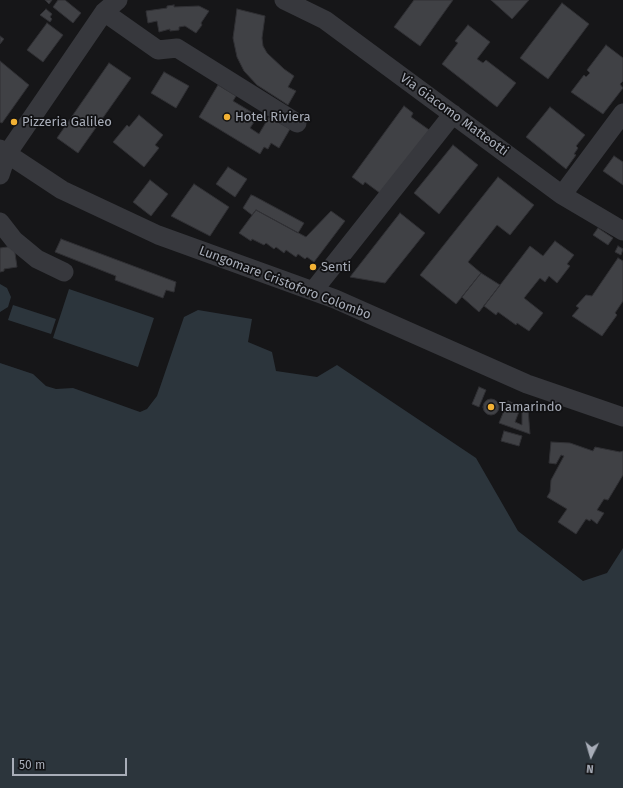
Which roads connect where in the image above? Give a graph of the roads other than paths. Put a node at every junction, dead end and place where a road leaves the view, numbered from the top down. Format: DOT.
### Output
graph roads {
  1 [pos="284,0"];
  2 [pos="111,6"];
  3 [pos="623,113"];
  4 [pos="453,114"];
  5 [pos="297,123"];
  6 [pos="4,151"];
  7 [pos="0,175"];
  8 [pos="562,195"];
  9 [pos="0,222"];
  10 [pos="623,231"];
  11 [pos="64,272"];
  12 [pos="314,291"];
  13 [pos="623,417"];
  1 -- 4 [label="street, Via Giacomo Matteotti"];
  2 -- 5 [label="street"];
  2 -- 6 [label="street"];
  3 -- 8 [label="street"];
  4 -- 8 [label="street, Via Giacomo Matteotti"];
  4 -- 12 [label="street"];
  6 -- 7 [label="street"];
  6 -- 12 [label="street, Lungomare Cristoforo Colombo"];
  8 -- 10 [label="street, Via Giacomo Matteotti"];
  9 -- 11 [label="street"];
  12 -- 13 [label="street, Lungomare Cristoforo Colombo"];
}
